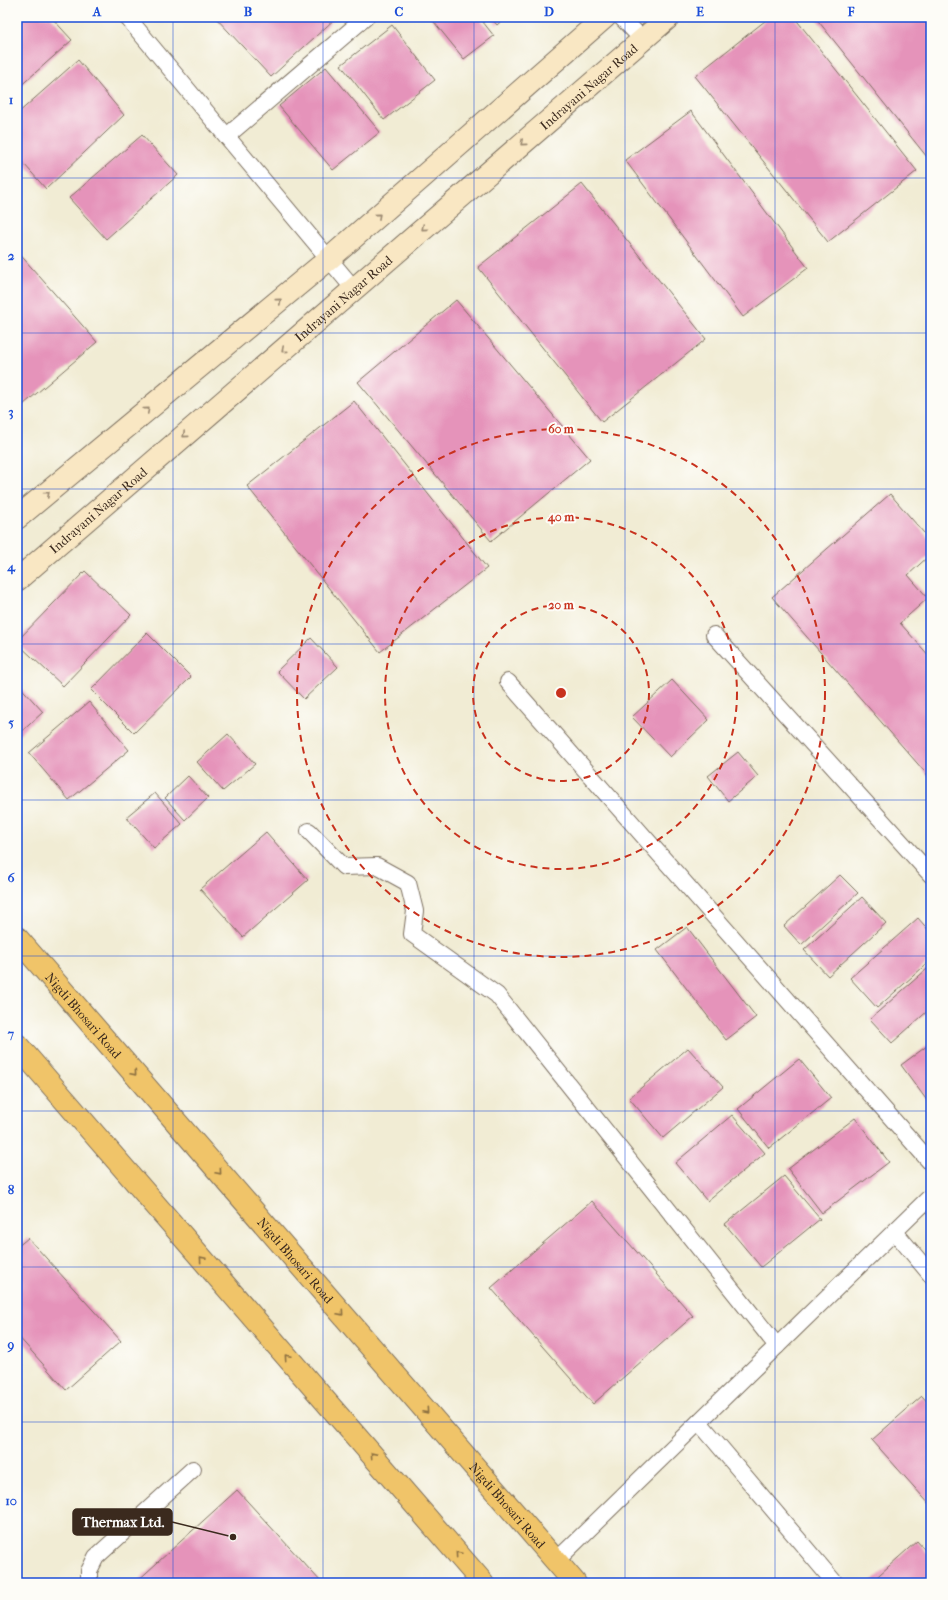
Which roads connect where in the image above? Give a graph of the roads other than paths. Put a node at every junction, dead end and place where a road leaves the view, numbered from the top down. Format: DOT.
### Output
graph roads {
  1 [pos="127,17"];
  2 [pos="366,17"];
  3 [pos="605,17"];
  4 [pos="621,17"];
  5 [pos="669,17"];
  6 [pos="642,40"];
  7 [pos="227,136"];
  8 [pos="329,259"];
  9 [pos="354,289"];
  10 [pos="17,518"];
  11 [pos="17,580"];
  12 [pos="714,635"];
  13 [pos="508,682"];
  14 [pos="309,831"];
  15 [pos="931,875"];
  16 [pos="17,938"];
  17 [pos="17,1045"];
  18 [pos="931,1163"];
  19 [pos="931,1196"];
  20 [pos="895,1232"];
  21 [pos="931,1275"];
  22 [pos="777,1346"];
  23 [pos="699,1422"];
  24 [pos="193,1469"];
  25 [pos="556,1562"];
  26 [pos="89,1583"];
  27 [pos="483,1583"];
  28 [pos="575,1583"];
  29 [pos="835,1583"];
  1 -- 7 [label="lane"];
  2 -- 7 [label="lane"];
  8 -- 3 [label="main road, one-way"];
  4 -- 6 [label="lane"];
  5 -- 6 [label="main road, Indrayani Nagar Road"];
  6 -- 9 [label="main road, Indrayani Nagar Road, one-way"];
  7 -- 8 [label="lane"];
  8 -- 9 [label="lane"];
  10 -- 8 [label="main road, one-way"];
  9 -- 11 [label="main road, Indrayani Nagar Road, one-way"];
  12 -- 15 [label="lane"];
  13 -- 18 [label="lane"];
  14 -- 22 [label="lane"];
  16 -- 25 [label="main road, Nigdi Bhosari Road, one-way"];
  27 -- 17 [label="main road, one-way"];
  19 -- 20 [label="lane"];
  20 -- 21 [label="lane"];
  20 -- 22 [label="lane"];
  22 -- 23 [label="lane"];
  23 -- 25 [label="lane"];
  23 -- 29 [label="lane"];
  24 -- 26 [label="lane"];
  25 -- 28 [label="main road, Nigdi Bhosari Road"];
}
